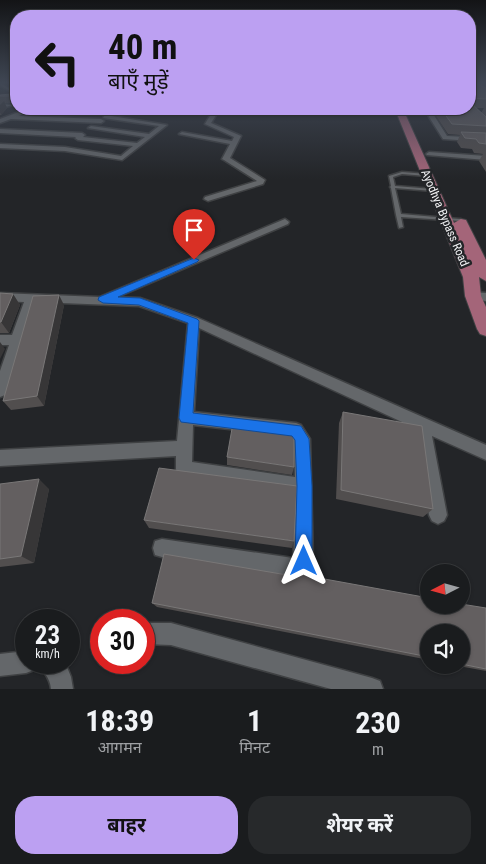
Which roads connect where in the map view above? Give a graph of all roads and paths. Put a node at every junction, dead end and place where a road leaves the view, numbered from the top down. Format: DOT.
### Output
graph roads {
  1 [pos="16,115"];
  2 [pos="86,115"];
  3 [pos="108,115"];
  4 [pos="213,115"];
  5 [pos="402,115"];
  6 [pos="411,115"];
  7 [pos="431,115"];
  8 [pos="0,116"];
  9 [pos="12,117"];
  10 [pos="103,119"];
  11 [pos="80,120"];
  12 [pos="0,121"];
  13 [pos="91,128"];
  14 [pos="0,131"];
  15 [pos="56,134"];
  16 [pos="182,134"];
  17 [pos="80,136"];
  18 [pos="150,136"];
  19 [pos="486,140"];
  20 [pos="234,143"];
  21 [pos="139,145"];
  22 [pos="0,146"];
  23 [pos="39,148"];
  24 [pos="65,149"];
  25 [pos="429,154"];
  26 [pos="486,158"];
  27 [pos="427,175"];
  28 [pos="392,187"];
  29 [pos="434,190"];
  30 [pos="208,199"];
  31 [pos="398,215"];
  32 [pos="452,219"];
  33 [pos="285,222"];
  34 [pos="401,228"];
  35 [pos="485,270"];
  36 [pos="0,297"];
  37 [pos="30,299"];
  38 [pos="103,300"];
  39 [pos="481,302"];
  40 [pos="194,321"];
  41 [pos="486,329"];
  42 [pos="0,340"];
  43 [pos="17,340"];
  44 [pos="0,391"];
  45 [pos="186,418"];
  46 [pos="422,424"];
  47 [pos="184,448"];
  48 [pos="486,453"];
  49 [pos="0,458"];
  50 [pos="304,486"];
  51 [pos="438,515"];
  52 [pos="162,548"];
  53 [pos="155,633"];
  54 [pos="15,663"];
  55 [pos="0,664"];
  56 [pos="58,674"];
  57 [pos="62,689"];
  58 [pos="372,689"];
  1 -- 9 [label="street"];
  2 -- 11 [label="street"];
  3 -- 10 [label="street"];
  4 -- 20 [label="street"];
  5 -- 27 [label="main road, Ayodhya Bypass Road"];
  6 -- 25 [label="main road, Ayodhya Bypass Road"];
  7 -- 19 [label="street"];
  8 -- 9 [label="street"];
  9 -- 11 [label="street"];
  9 -- 12 [label="street"];
  10 -- 11 [label="street"];
  10 -- 13 [label="street"];
  10 -- 18 [label="street"];
  13 -- 17 [label="street"];
  13 -- 18 [label="street"];
  14 -- 15 [label="street"];
  15 -- 17 [label="street"];
  15 -- 23 [label="street"];
  16 -- 20 [label="street"];
  17 -- 21 [label="street"];
  17 -- 24 [label="street"];
  18 -- 21 [label="street"];
  20 -- 30 [label="street"];
  21 -- 24 [label="street"];
  22 -- 23 [label="street"];
  23 -- 24 [label="street"];
  25 -- 26 [label="street"];
  25 -- 32 [label="main road, Ayodhya Bypass Road"];
  27 -- 28 [label="lane"];
  27 -- 29 [label="main road, Ayodhya Bypass Road"];
  28 -- 29 [label="lane"];
  28 -- 31 [label="lane"];
  29 -- 32 [label="main road, Ayodhya Bypass Road"];
  31 -- 32 [label="lane"];
  31 -- 34 [label="lane"];
  32 -- 35 [label="main road, Ayodhya Bypass Road"];
  32 -- 39 [label="main road, Ayodhya Bypass Road"];
  33 -- 38 [label="street"];
  36 -- 37 [label="street"];
  37 -- 38 [label="street"];
  37 -- 43 [label="street"];
  38 -- 40 [label="street"];
  39 -- 41 [label="main road, Ayodhya Bypass Road"];
  40 -- 45 [label="street"];
  40 -- 46 [label="street"];
  42 -- 43 [label="street"];
  43 -- 44 [label="street"];
  45 -- 47 [label="street"];
  45 -- 50 [label="street"];
  46 -- 48 [label="street"];
  46 -- 51 [label="street"];
  47 -- 49 [label="street"];
  47 -- 50 [label="street"];
  50 -- 52 [label="street"];
  53 -- 58 [label="street"];
  54 -- 55 [label="street"];
  56 -- 57 [label="street"];
}
